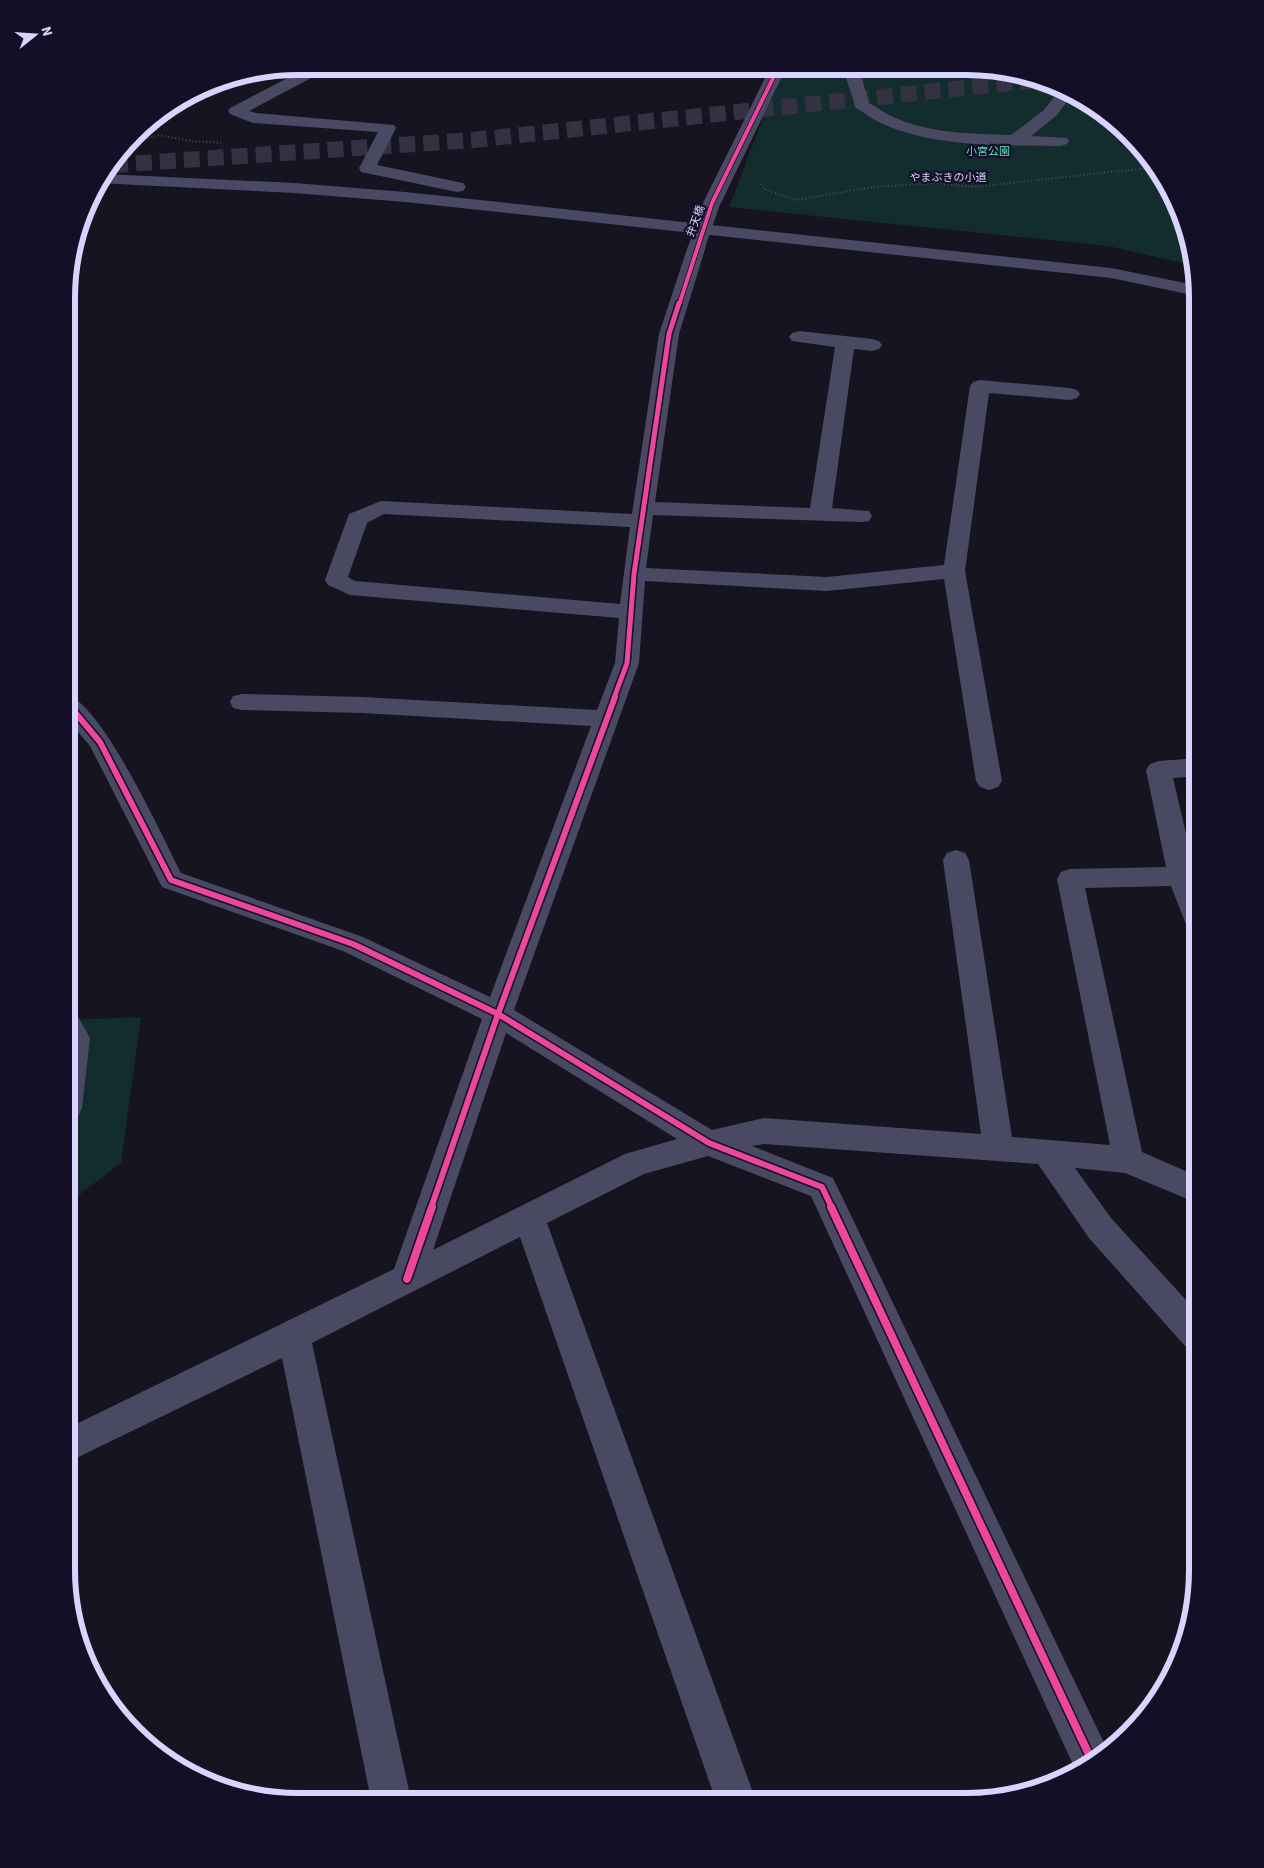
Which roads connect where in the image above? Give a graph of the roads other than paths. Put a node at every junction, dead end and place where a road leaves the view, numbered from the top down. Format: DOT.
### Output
graph roads {
  1 [pos="306,75"];
  2 [pos="775,75"];
  3 [pos="853,75"];
  4 [pos="1062,97"];
  5 [pos="1015,140"];
  6 [pos="1060,141"];
  7 [pos="109,179"];
  8 [pos="460,203"];
  9 [pos="1189,290"];
  10 [pos="799,337"];
  11 [pos="845,342"];
  12 [pos="872,345"];
  13 [pos="1070,394"];
  14 [pos="643,514"];
  15 [pos="820,514"];
  16 [pos="862,516"];
  17 [pos="954,571"];
  18 [pos="634,574"];
  19 [pos="631,612"];
  20 [pos="242,702"];
  21 [pos="75,712"];
  22 [pos="606,719"];
  23 [pos="1189,767"];
  24 [pos="989,781"];
  25 [pos="956,860"];
  26 [pos="1181,876"];
  27 [pos="1189,897"];
  28 [pos="498,1014"];
  29 [pos="709,1143"];
  30 [pos="998,1148"];
  31 [pos="1047,1152"];
  32 [pos="1128,1160"];
  33 [pos="1189,1187"];
  34 [pos="530,1217"];
  35 [pos="407,1279"];
  36 [pos="1189,1326"];
  37 [pos="294,1336"];
  38 [pos="75,1443"];
  39 [pos="1089,1755"];
  40 [pos="390,1793"];
  41 [pos="733,1793"];
  1 -- 8 [label="street"];
  2 -- 14 [label="street, 弁天橋, bridge"];
  3 -- 5 [label="street"];
  4 -- 5 [label="street"];
  5 -- 6 [label="street"];
  7 -- 8 [label="street"];
  8 -- 9 [label="street"];
  10 -- 11 [label="street"];
  11 -- 12 [label="street"];
  11 -- 15 [label="street"];
  13 -- 17 [label="street"];
  14 -- 15 [label="street"];
  14 -- 18 [label="street, 弁天橋"];
  14 -- 19 [label="street"];
  15 -- 16 [label="street"];
  17 -- 18 [label="street"];
  17 -- 24 [label="street"];
  18 -- 19 [label="street, 弁天橋"];
  19 -- 22 [label="street, 弁天橋"];
  20 -- 22 [label="street"];
  21 -- 28 [label="street"];
  22 -- 28 [label="street, 弁天橋"];
  23 -- 26 [label="street"];
  25 -- 30 [label="street"];
  26 -- 27 [label="street"];
  26 -- 32 [label="street"];
  28 -- 29 [label="street"];
  28 -- 35 [label="street, 弁天橋"];
  29 -- 30 [label="street"];
  29 -- 34 [label="street"];
  29 -- 39 [label="street"];
  30 -- 31 [label="street"];
  31 -- 32 [label="street"];
  31 -- 36 [label="street"];
  32 -- 33 [label="street"];
  34 -- 35 [label="street"];
  34 -- 41 [label="street"];
  35 -- 37 [label="street"];
  37 -- 38 [label="street"];
  37 -- 40 [label="street"];
}
